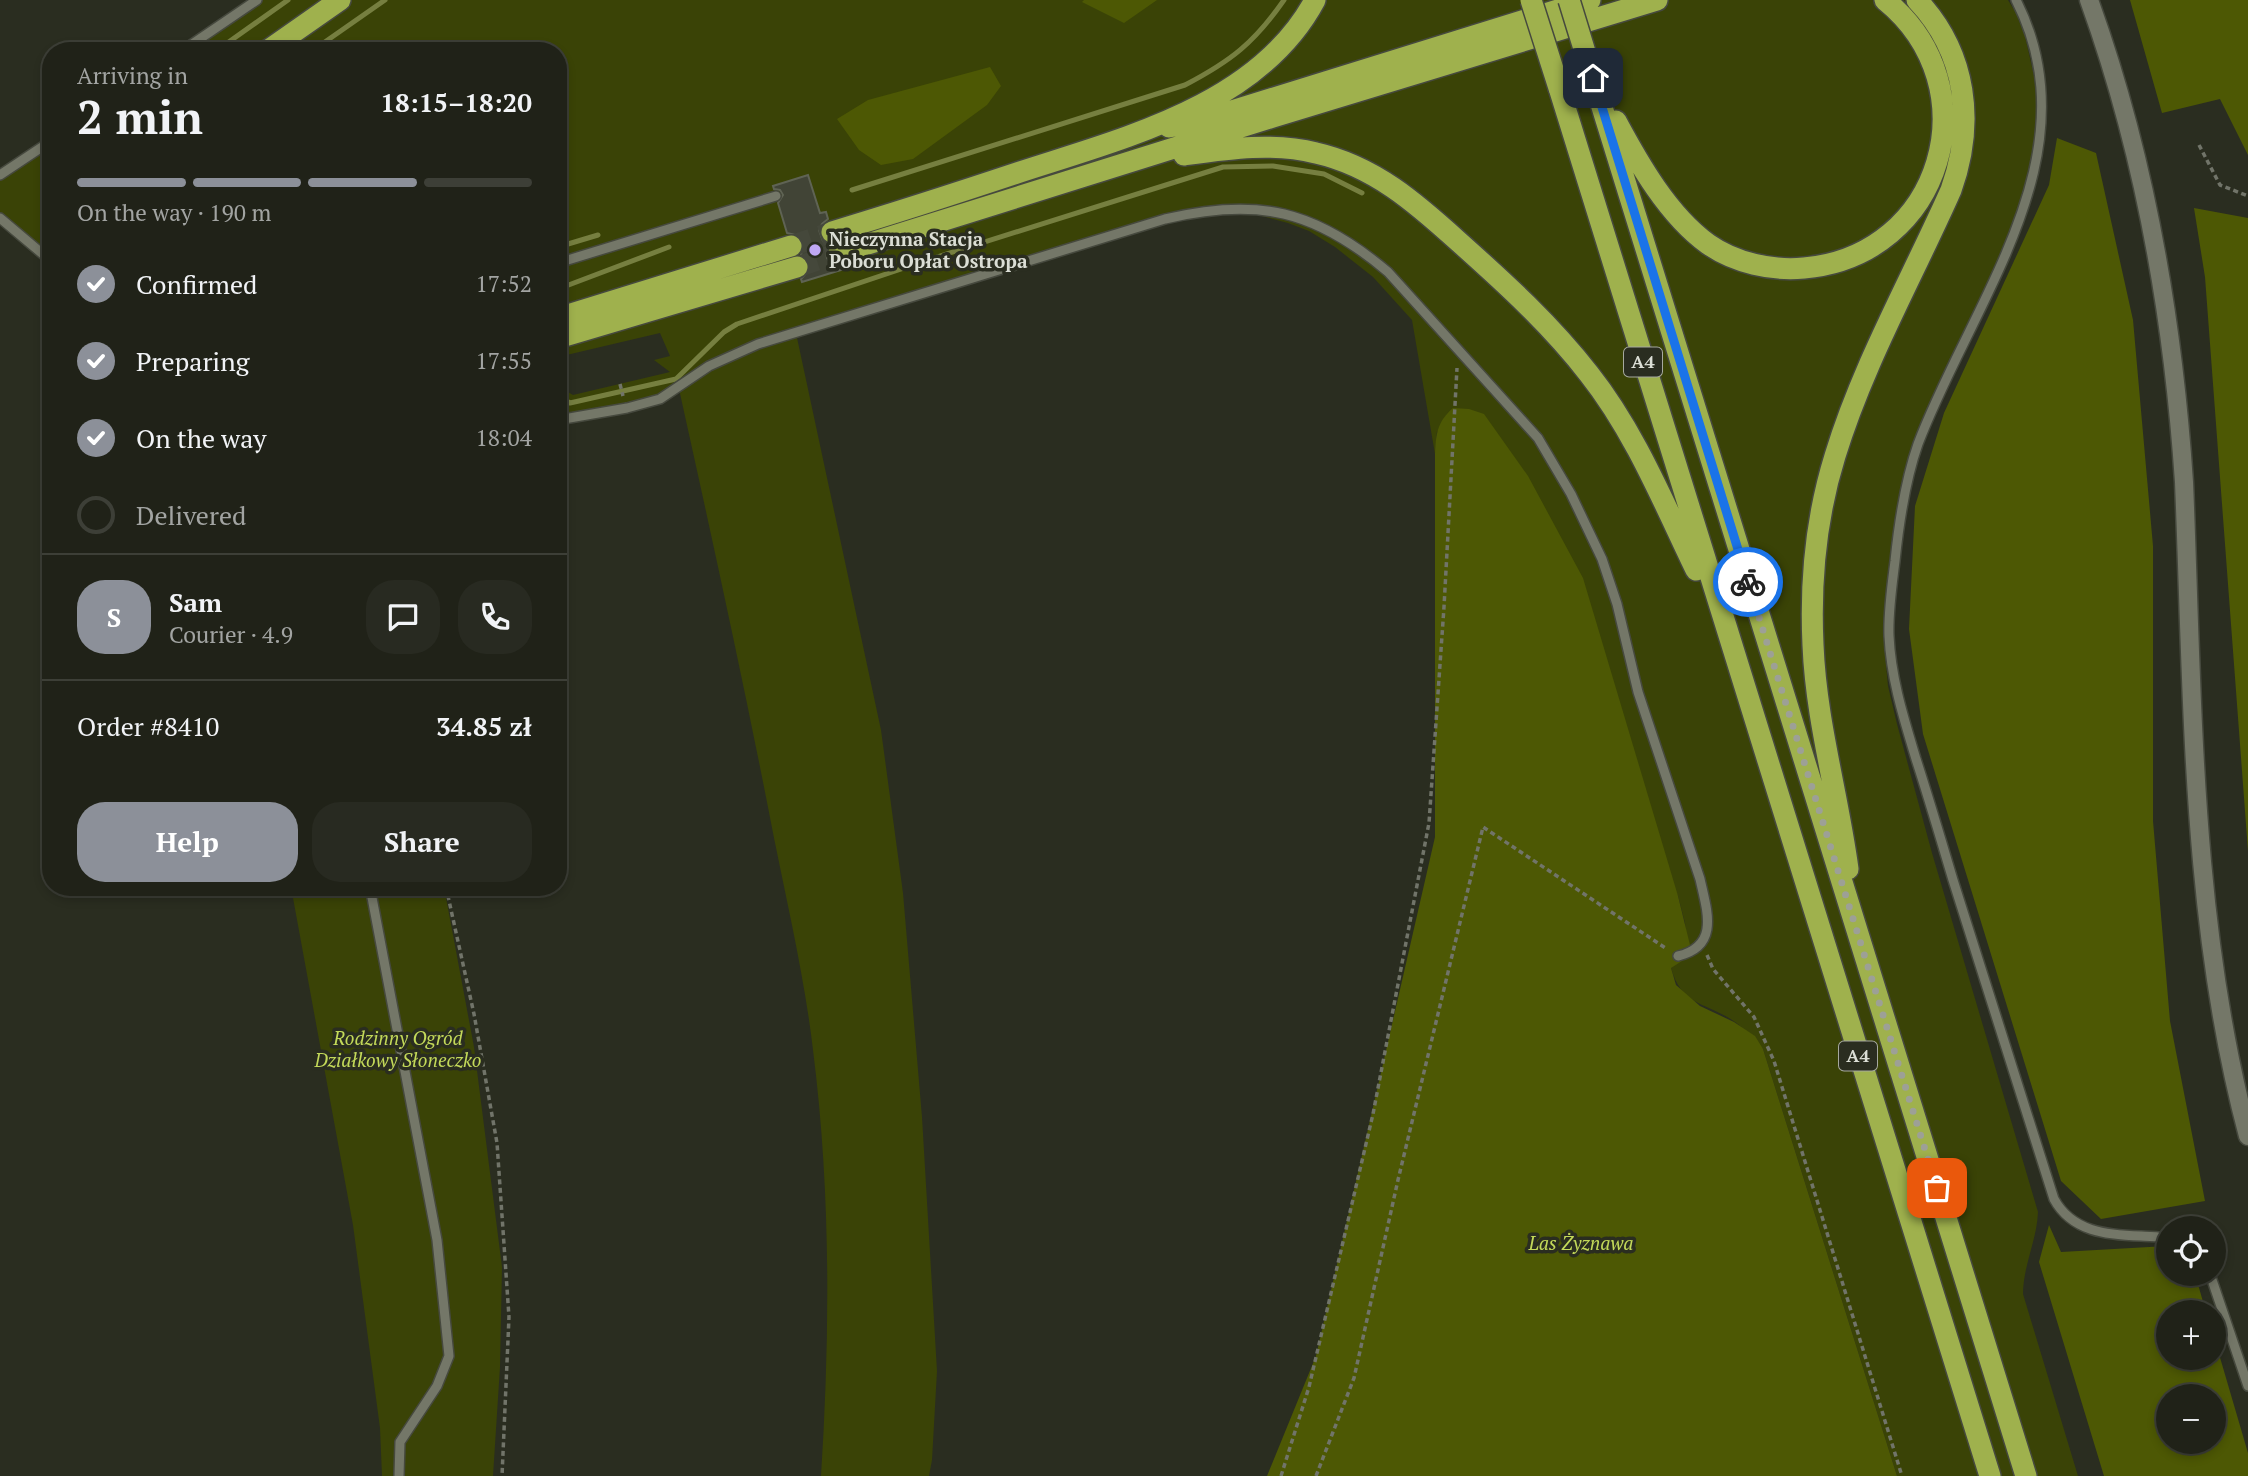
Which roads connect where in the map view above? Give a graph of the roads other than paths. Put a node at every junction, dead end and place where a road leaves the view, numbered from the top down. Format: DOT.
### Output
graph roads {
  1 [pos="257,0"];
  2 [pos="340,0"];
  3 [pos="1315,0"];
  4 [pos="1531,0"];
  5 [pos="1569,0"];
  6 [pos="1590,0"];
  7 [pos="1657,0"];
  8 [pos="1885,0"];
  9 [pos="1917,0"];
  10 [pos="2016,0"];
  11 [pos="2089,0"];
  12 [pos="195,42"];
  13 [pos="280,42"];
  14 [pos="1593,78"];
  15 [pos="1143,132"];
  16 [pos="42,147"];
  17 [pos="1136,161"];
  18 [pos="0,175"];
  19 [pos="776,195"];
  20 [pos="0,218"];
  21 [pos="832,232"];
  22 [pos="791,246"];
  23 [pos="42,253"];
  24 [pos="839,253"];
  25 [pos="567,260"];
  26 [pos="797,267"];
  27 [pos="567,315"];
  28 [pos="567,335"];
  29 [pos="567,418"];
  30 [pos="1727,635"];
  31 [pos="372,896"];
  32 [pos="1856,927"];
  33 [pos="1678,956"];
  34 [pos="2248,1136"];
  35 [pos="2156,1238"];
  36 [pos="2214,1286"];
  37 [pos="2248,1386"];
  38 [pos="399,1476"];
  39 [pos="1990,1476"];
  40 [pos="2026,1476"];
  1 -- 12 [label="lane"];
  2 -- 13 [label="highway"];
  3 -- 15 [label="highway"];
  4 -- 30 [label="highway, A4, bridge"];
  5 -- 14 [label="highway, A4, bridge"];
  6 -- 15 [label="highway"];
  7 -- 17 [label="highway"];
  8 -- 14 [label="highway"];
  9 -- 32 [label="highway"];
  10 -- 35 [label="lane"];
  11 -- 34 [label="main road"];
  14 -- 32 [label="highway, A4"];
  15 -- 21 [label="highway"];
  16 -- 18 [label="lane"];
  17 -- 24 [label="highway"];
  17 -- 30 [label="highway"];
  19 -- 25 [label="lane"];
  20 -- 23 [label="lane"];
  22 -- 27 [label="highway"];
  26 -- 28 [label="highway"];
  29 -- 33 [label="lane"];
  30 -- 39 [label="highway, A4"];
  31 -- 38 [label="lane"];
  32 -- 40 [label="highway, A4"];
  36 -- 37 [label="lane"];
}
